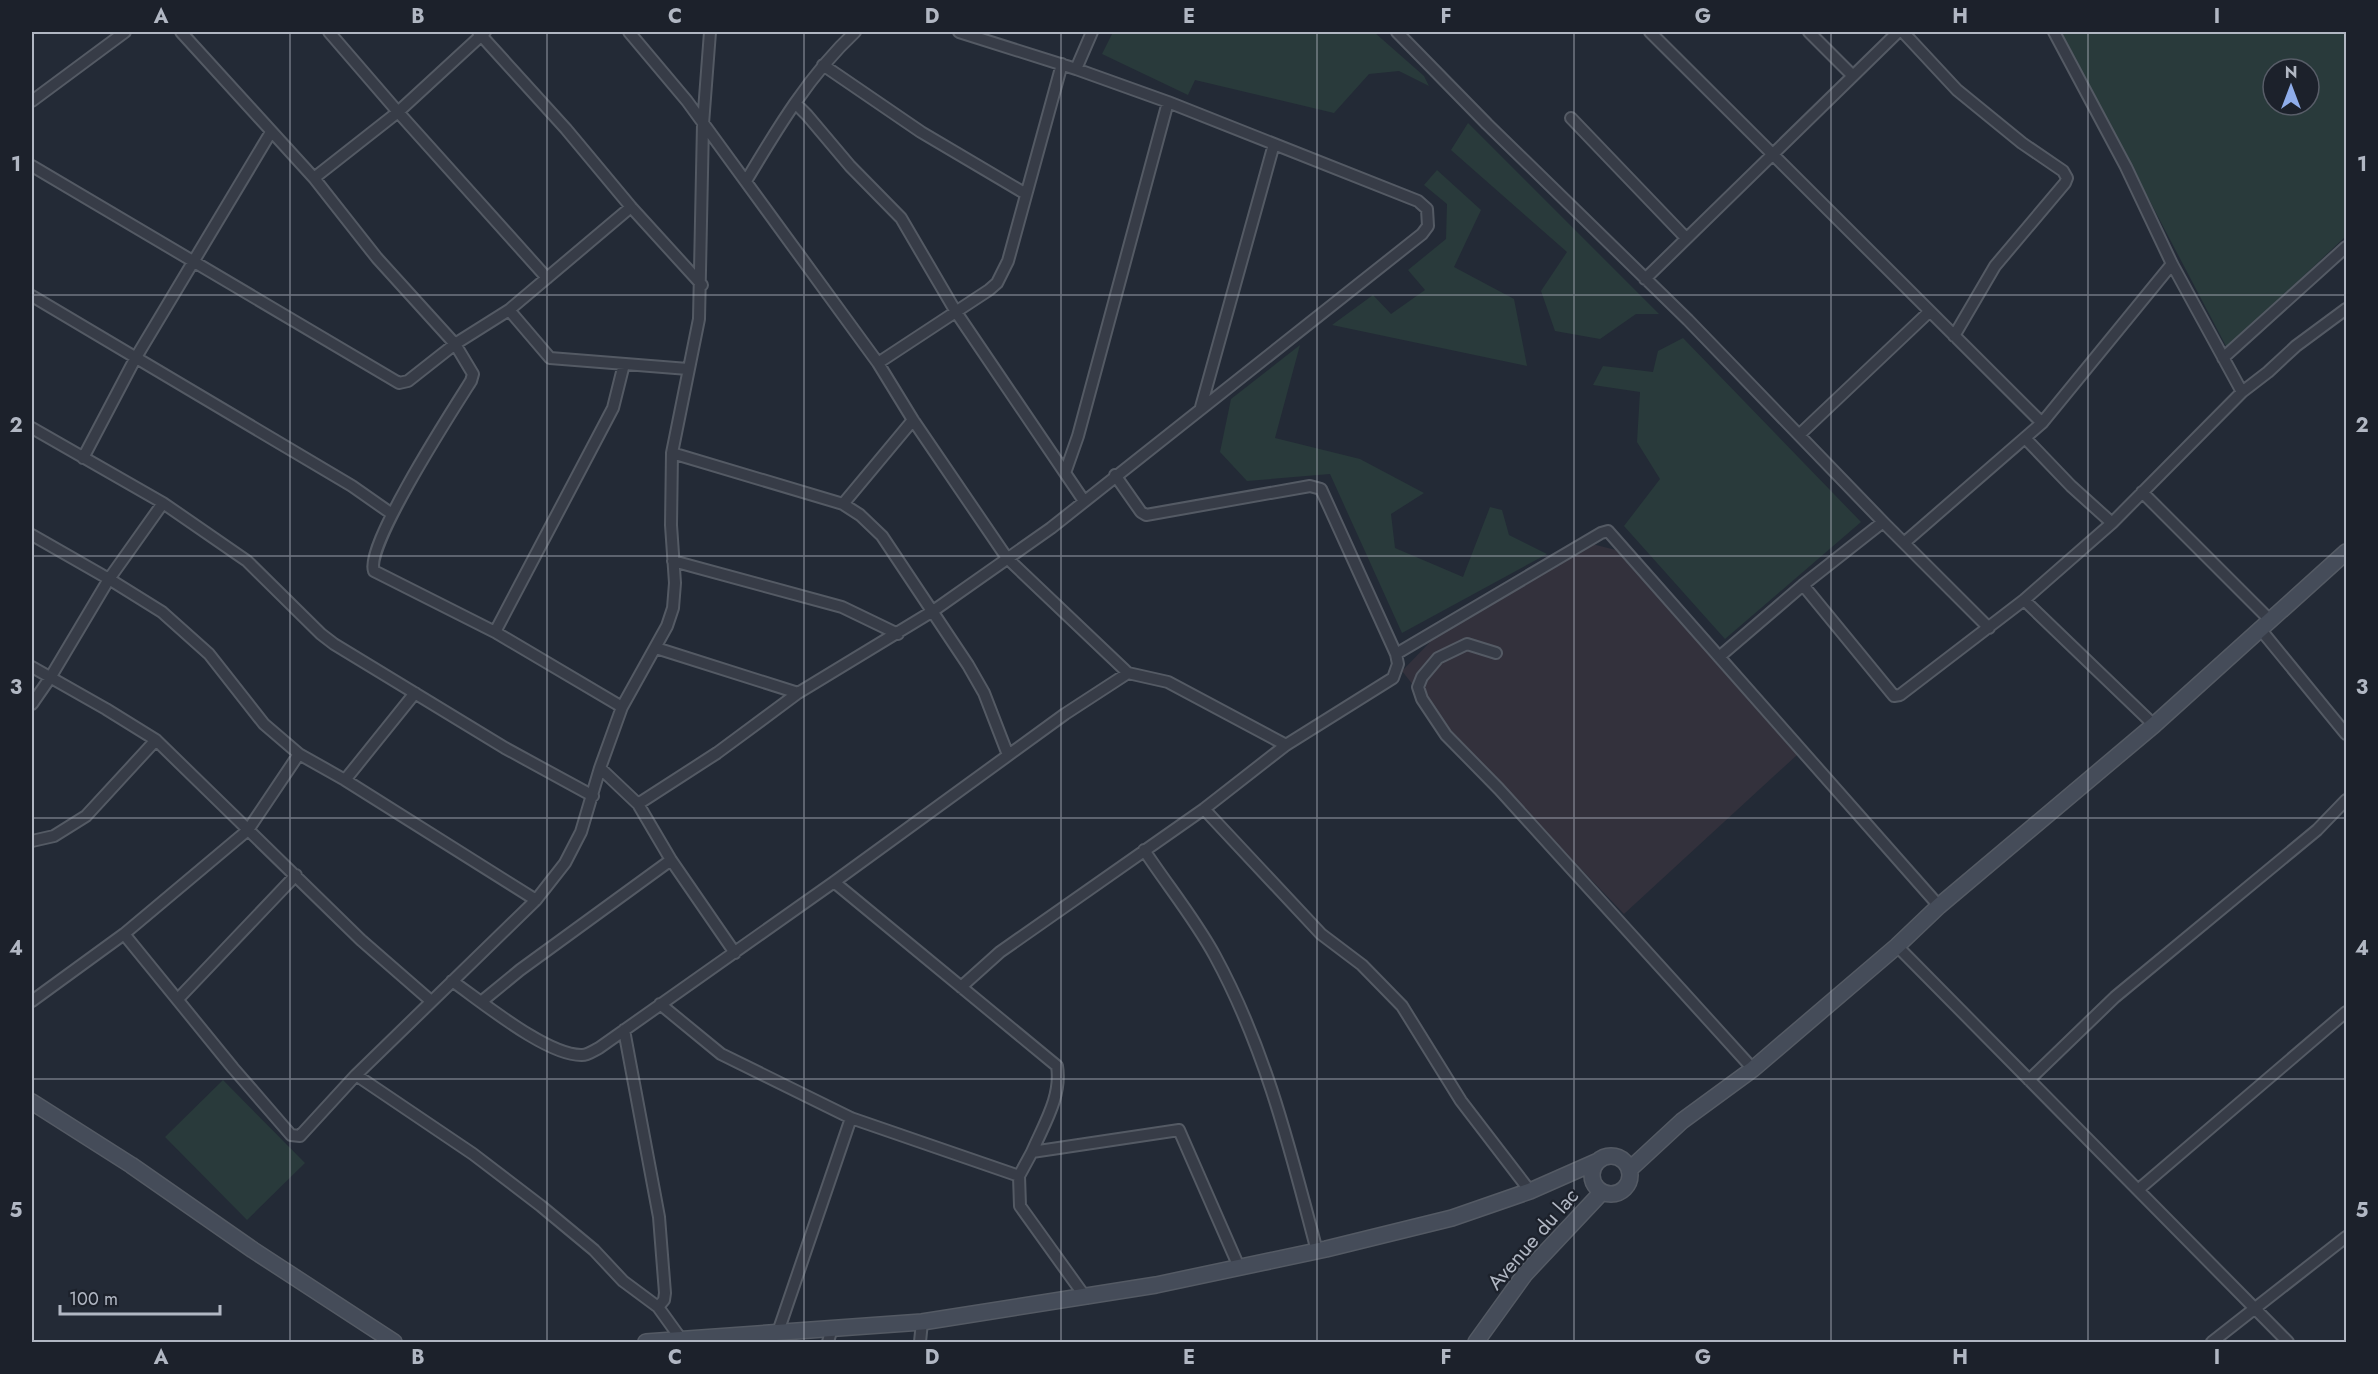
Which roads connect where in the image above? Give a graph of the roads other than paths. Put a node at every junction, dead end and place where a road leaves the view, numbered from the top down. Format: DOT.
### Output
graph roads {
  1 [pos="125,32"];
  2 [pos="180,32"];
  3 [pos="329,32"];
  4 [pos="629,32"];
  5 [pos="710,32"];
  6 [pos="855,32"];
  7 [pos="959,32"];
  8 [pos="1092,32"];
  9 [pos="1396,32"];
  10 [pos="1650,32"];
  11 [pos="1809,32"];
  12 [pos="1898,32"];
  13 [pos="1903,32"];
  14 [pos="2054,32"];
  15 [pos="481,33"];
  16 [pos="1062,64"];
  17 [pos="823,65"];
  18 [pos="1076,69"];
  19 [pos="1853,76"];
  20 [pos="32,101"];
  21 [pos="1168,102"];
  22 [pos="795,105"];
  23 [pos="398,112"];
  24 [pos="1571,118"];
  25 [pos="703,124"];
  26 [pos="271,132"];
  27 [pos="1274,144"];
  28 [pos="1772,153"];
  29 [pos="32,166"];
  30 [pos="314,178"];
  31 [pos="746,182"];
  32 [pos="1026,194"];
  33 [pos="631,207"];
  34 [pos="1686,238"];
  35 [pos="2346,247"];
  36 [pos="192,261"];
  37 [pos="2172,264"];
  38 [pos="547,278"];
  39 [pos="1646,279"];
  40 [pos="702,285"];
  41 [pos="32,296"];
  42 [pos="2346,309"];
  43 [pos="509,310"];
  44 [pos="956,312"];
  45 [pos="1929,312"];
  46 [pos="1954,336"];
  47 [pos="455,344"];
  48 [pos="2223,358"];
  49 [pos="135,359"];
  50 [pos="878,363"];
  51 [pos="624,364"];
  52 [pos="688,369"];
  53 [pos="2242,392"];
  54 [pos="1201,407"];
  55 [pos="913,420"];
  56 [pos="2042,423"];
  57 [pos="32,428"];
  58 [pos="1799,435"];
  59 [pos="2025,438"];
  60 [pos="672,453"];
  61 [pos="83,458"];
  62 [pos="1065,472"];
  63 [pos="1115,475"];
  64 [pos="2142,492"];
  65 [pos="1084,501"];
  66 [pos="163,503"];
  67 [pos="843,504"];
  68 [pos="392,514"];
  69 [pos="1883,522"];
  70 [pos="2112,523"];
  71 [pos="32,535"];
  72 [pos="1905,542"];
  73 [pos="2346,552"];
  74 [pos="1007,558"];
  75 [pos="673,561"];
  76 [pos="109,579"];
  77 [pos="1803,585"];
  78 [pos="2024,600"];
  79 [pos="933,611"];
  80 [pos="2266,626"];
  81 [pos="1989,628"];
  82 [pos="495,632"];
  83 [pos="898,634"];
  84 [pos="656,648"];
  85 [pos="1496,653"];
  86 [pos="1396,654"];
  87 [pos="1719,657"];
  88 [pos="32,667"];
  89 [pos="1128,673"];
  90 [pos="50,678"];
  91 [pos="415,693"];
  92 [pos="798,693"];
  93 [pos="32,704"];
  94 [pos="622,707"];
  95 [pos="2154,725"];
  96 [pos="2346,734"];
  97 [pos="156,740"];
  98 [pos="1286,745"];
  99 [pos="299,754"];
  100 [pos="1008,755"];
  101 [pos="600,768"];
  102 [pos="345,780"];
  103 [pos="592,796"];
  104 [pos="2346,800"];
  105 [pos="638,804"];
  106 [pos="1204,808"];
  107 [pos="248,830"];
  108 [pos="32,841"];
  109 [pos="1144,850"];
  110 [pos="671,860"];
  111 [pos="296,875"];
  112 [pos="834,882"];
  113 [pos="536,900"];
  114 [pos="1939,906"];
  115 [pos="124,934"];
  116 [pos="1897,946"];
  117 [pos="735,953"];
  118 [pos="452,981"];
  119 [pos="961,987"];
  120 [pos="178,999"];
  121 [pos="32,1000"];
  122 [pos="431,1001"];
  123 [pos="481,1002"];
  124 [pos="660,1004"];
  125 [pos="2346,1012"];
  126 [pos="624,1030"];
  127 [pos="1753,1069"];
  128 [pos="356,1076"];
  129 [pos="2029,1080"];
  130 [pos="32,1102"];
  131 [pos="851,1118"];
  132 [pos="1032,1152"];
  133 [pos="1598,1161"];
  134 [pos="1629,1170"];
  135 [pos="1019,1176"];
  136 [pos="2139,1189"];
  137 [pos="1530,1191"];
  138 [pos="1602,1192"];
  139 [pos="2346,1237"];
  140 [pos="1317,1251"];
  141 [pos="1239,1267"];
  142 [pos="1086,1298"];
  143 [pos="658,1307"];
  144 [pos="2255,1308"];
  145 [pos="922,1322"];
  146 [pos="778,1332"];
  147 [pos="830,1335"];
  148 [pos="681,1339"];
  149 [pos="394,1342"];
  150 [pos="646,1342"];
  151 [pos="920,1342"];
  152 [pos="1476,1342"];
  153 [pos="2212,1342"];
  154 [pos="2288,1342"];
  1 -- 20 [label="street"];
  2 -- 26 [label="street"];
  3 -- 23 [label="street"];
  4 -- 25 [label="street"];
  5 -- 25 [label="street"];
  6 -- 17 [label="street"];
  7 -- 16 [label="street"];
  8 -- 18 [label="street"];
  9 -- 39 [label="street"];
  10 -- 28 [label="street"];
  11 -- 19 [label="street"];
  12 -- 19 [label="street"];
  13 -- 46 [label="street"];
  14 -- 37 [label="street"];
  15 -- 23 [label="street"];
  15 -- 33 [label="street"];
  16 -- 18 [label="street"];
  16 -- 32 [label="street"];
  17 -- 22 [label="street"];
  17 -- 32 [label="street"];
  18 -- 21 [label="street"];
  19 -- 28 [label="street"];
  21 -- 27 [label="street"];
  21 -- 62 [label="street"];
  22 -- 31 [label="street"];
  22 -- 44 [label="street"];
  23 -- 30 [label="street"];
  23 -- 38 [label="street"];
  24 -- 34 [label="street"];
  25 -- 31 [label="street"];
  25 -- 40 [label="street"];
  26 -- 30 [label="street"];
  26 -- 36 [label="street"];
  27 -- 54 [label="street"];
  27 -- 54 [label="street"];
  28 -- 34 [label="street"];
  28 -- 45 [label="street"];
  29 -- 36 [label="street"];
  30 -- 47 [label="street"];
  31 -- 50 [label="street"];
  32 -- 44 [label="street"];
  33 -- 38 [label="street"];
  33 -- 40 [label="street"];
  34 -- 39 [label="street"];
  35 -- 48 [label="street"];
  36 -- 47 [label="street"];
  36 -- 49 [label="street"];
  37 -- 48 [label="street"];
  37 -- 56 [label="street"];
  38 -- 43 [label="street"];
  39 -- 58 [label="street"];
  40 -- 52 [label="street"];
  41 -- 49 [label="street"];
  42 -- 53 [label="street"];
  43 -- 47 [label="street"];
  43 -- 51 [label="street"];
  44 -- 50 [label="street"];
  44 -- 62 [label="street"];
  45 -- 46 [label="street"];
  45 -- 58 [label="street"];
  46 -- 56 [label="street"];
  47 -- 68 [label="street"];
  48 -- 53 [label="street"];
  49 -- 61 [label="street"];
  49 -- 68 [label="street"];
  50 -- 55 [label="street"];
  51 -- 52 [label="street"];
  51 -- 82 [label="street"];
  52 -- 60 [label="street"];
  53 -- 64 [label="street"];
  54 -- 63 [label="street"];
  55 -- 67 [label="street"];
  55 -- 74 [label="street"];
  56 -- 59 [label="street"];
  57 -- 61 [label="street"];
  58 -- 69 [label="street"];
  59 -- 70 [label="street"];
  59 -- 72 [label="street"];
  60 -- 67 [label="street"];
  60 -- 75 [label="street"];
  61 -- 66 [label="street"];
  62 -- 65 [label="street"];
  63 -- 65 [label="street"];
  63 -- 86 [label="street"];
  64 -- 70 [label="street"];
  64 -- 80 [label="street"];
  65 -- 74 [label="street"];
  66 -- 76 [label="street"];
  66 -- 91 [label="street"];
  67 -- 79 [label="street"];
  68 -- 82 [label="street"];
  69 -- 72 [label="street"];
  69 -- 77 [label="street"];
  70 -- 78 [label="street"];
  71 -- 76 [label="street"];
  72 -- 81 [label="street"];
  73 -- 80 [label="street"];
  74 -- 79 [label="street"];
  74 -- 89 [label="street"];
  75 -- 83 [label="street"];
  75 -- 84 [label="street"];
  76 -- 90 [label="street"];
  76 -- 99 [label="street"];
  77 -- 81 [label="street"];
  77 -- 87 [label="street"];
  78 -- 81 [label="street"];
  78 -- 95 [label="street"];
  79 -- 83 [label="street"];
  79 -- 100 [label="street"];
  80 -- 95 [label="street"];
  80 -- 96 [label="street"];
  82 -- 94 [label="street"];
  83 -- 92 [label="street"];
  84 -- 92 [label="street"];
  84 -- 94 [label="street"];
  85 -- 127 [label="street"];
  86 -- 87 [label="street"];
  86 -- 98 [label="street"];
  87 -- 114 [label="street"];
  88 -- 90 [label="street"];
  89 -- 98 [label="street"];
  89 -- 100 [label="street"];
  90 -- 93 [label="street"];
  90 -- 97 [label="street"];
  91 -- 102 [label="street"];
  91 -- 103 [label="street"];
  92 -- 105 [label="street"];
  94 -- 101 [label="street"];
  95 -- 114 [label="street"];
  97 -- 107 [label="street"];
  97 -- 108 [label="street"];
  98 -- 106 [label="street"];
  99 -- 102 [label="street"];
  99 -- 107 [label="street"];
  100 -- 112 [label="street"];
  101 -- 103 [label="street"];
  101 -- 105 [label="street"];
  102 -- 113 [label="street"];
  103 -- 113 [label="street"];
  104 -- 129 [label="street"];
  105 -- 110 [label="street"];
  106 -- 109 [label="street"];
  106 -- 137 [label="street"];
  107 -- 111 [label="street"];
  107 -- 115 [label="street"];
  109 -- 119 [label="street"];
  109 -- 140 [label="street"];
  110 -- 117 [label="street"];
  110 -- 123 [label="street"];
  111 -- 120 [label="street"];
  111 -- 122 [label="street"];
  112 -- 117 [label="street"];
  112 -- 119 [label="street"];
  113 -- 118 [label="street"];
  114 -- 116 [label="street"];
  115 -- 120 [label="street"];
  115 -- 121 [label="street"];
  116 -- 127 [label="street"];
  116 -- 129 [label="street"];
  117 -- 124 [label="street"];
  118 -- 122 [label="street"];
  118 -- 123 [label="street"];
  119 -- 132 [label="street"];
  120 -- 128 [label="street"];
  122 -- 128 [label="street"];
  123 -- 126 [label="street"];
  124 -- 126 [label="street"];
  124 -- 131 [label="street"];
  125 -- 136 [label="street"];
  126 -- 143 [label="street"];
  127 -- 134 [label="street"];
  128 -- 143 [label="street"];
  129 -- 136 [label="street"];
  130 -- 149 [label="street"];
  131 -- 135 [label="street"];
  131 -- 146 [label="street"];
  132 -- 135 [label="street"];
  132 -- 141 [label="street"];
  133 -- 134 [label="street"];
  133 -- 137 [label="street"];
  133 -- 138 [label="street"];
  134 -- 138 [label="street"];
  135 -- 142 [label="street"];
  136 -- 144 [label="street"];
  137 -- 140 [label="street"];
  138 -- 152 [label="street, Avenue du lac"];
  139 -- 144 [label="street"];
  140 -- 141 [label="street"];
  141 -- 142 [label="street"];
  142 -- 145 [label="street"];
  143 -- 148 [label="street"];
  144 -- 153 [label="street"];
  144 -- 154 [label="street"];
  145 -- 147 [label="street"];
  145 -- 151 [label="street"];
  146 -- 147 [label="street"];
  146 -- 148 [label="street"];
  148 -- 150 [label="street"];
}
